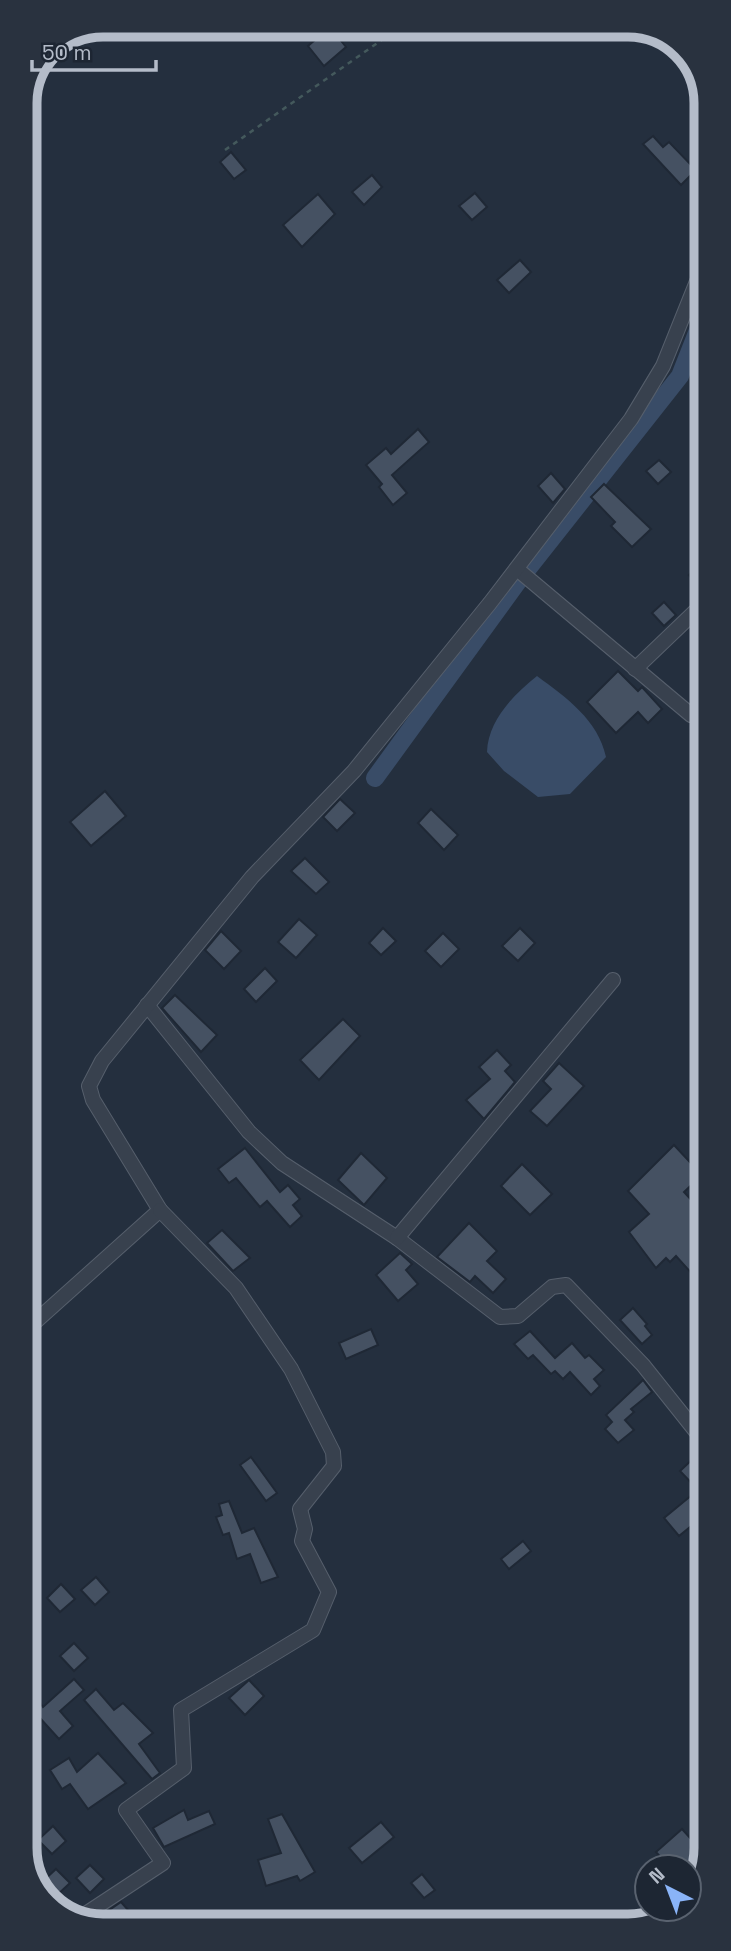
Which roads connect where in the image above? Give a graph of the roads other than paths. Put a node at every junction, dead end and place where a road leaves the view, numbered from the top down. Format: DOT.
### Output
graph roads {
  1 [pos="694,289"];
  2 [pos="517,569"];
  3 [pos="694,613"];
  4 [pos="635,669"];
  5 [pos="694,713"];
  6 [pos="613,981"];
  7 [pos="147,1004"];
  8 [pos="160,1210"];
  9 [pos="397,1238"];
  10 [pos="37,1319"];
  11 [pos="694,1429"];
  12 [pos="88,1912"];
  1 -- 7 [label="street"];
  2 -- 4 [label="street"];
  3 -- 4 [label="street"];
  4 -- 5 [label="street"];
  6 -- 9 [label="street"];
  7 -- 8 [label="street"];
  7 -- 9 [label="street"];
  8 -- 10 [label="street"];
  8 -- 12 [label="street"];
  9 -- 11 [label="street"];
}
